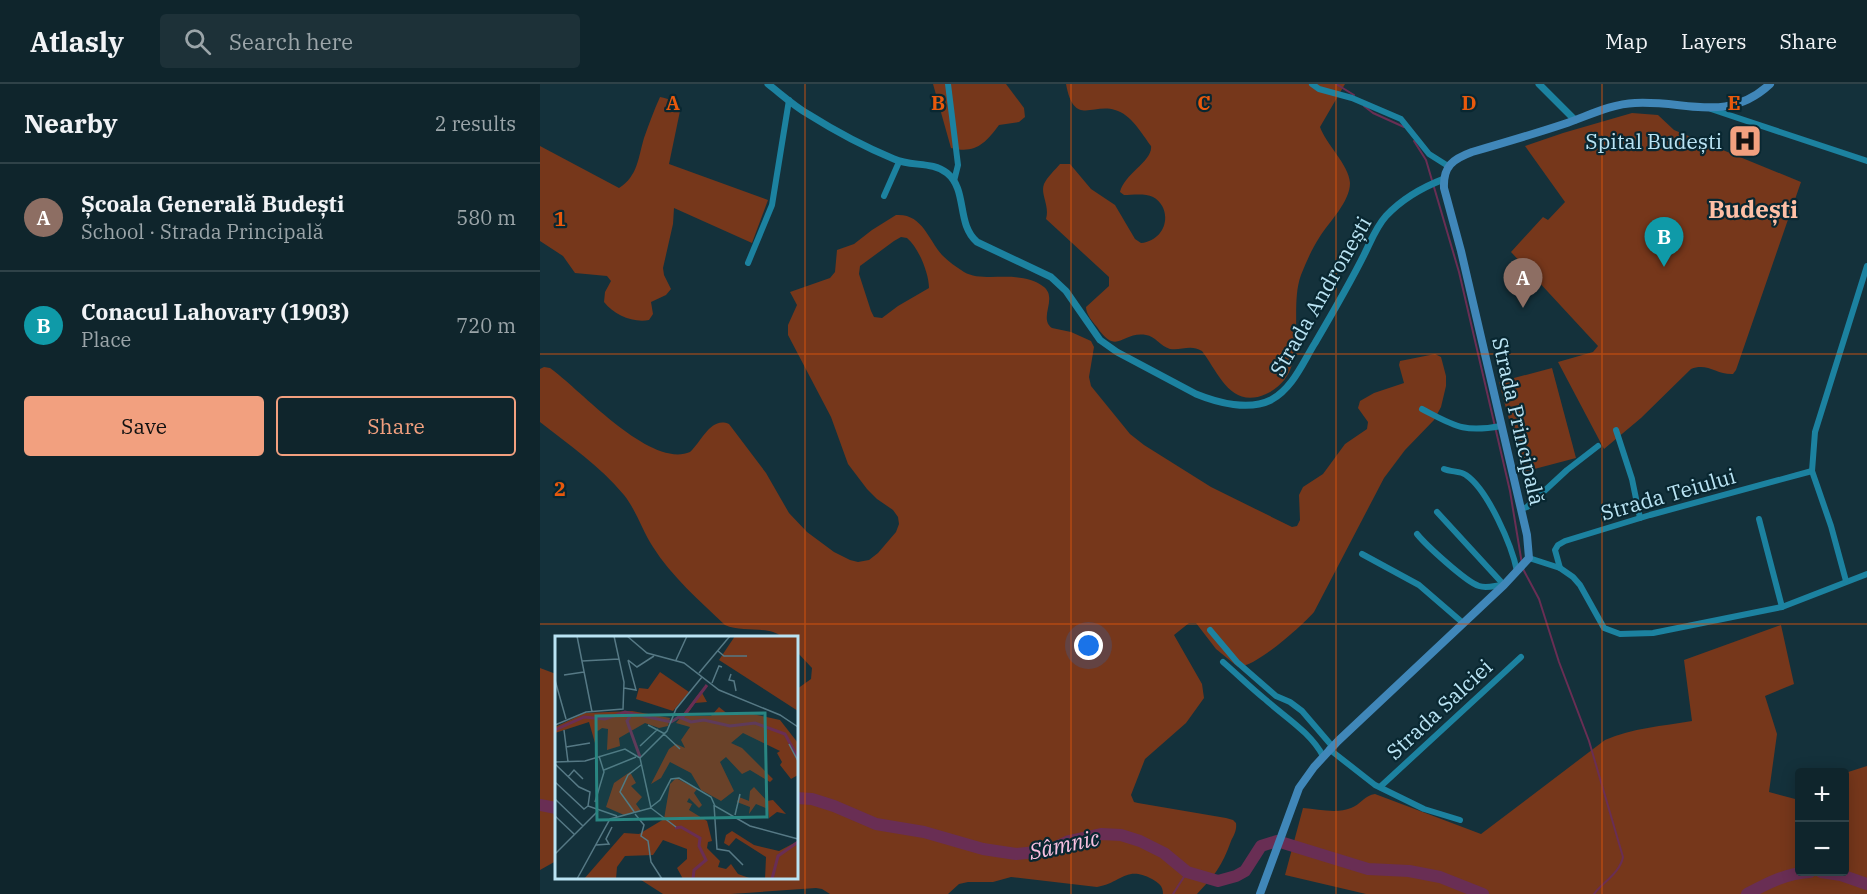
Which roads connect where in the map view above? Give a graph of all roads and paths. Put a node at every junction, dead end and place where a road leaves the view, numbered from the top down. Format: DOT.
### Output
graph roads {
  1 [pos="768,84"];
  2 [pos="948,84"];
  3 [pos="1312,84"];
  4 [pos="1539,84"];
  5 [pos="1770,84"];
  6 [pos="789,100"];
  7 [pos="1711,109"];
  8 [pos="1575,120"];
  9 [pos="1867,152"];
  10 [pos="1864,160"];
  11 [pos="899,162"];
  12 [pos="1448,166"];
  13 [pos="954,181"];
  14 [pos="1437,182"];
  15 [pos="884,196"];
  16 [pos="748,263"];
  17 [pos="1867,266"];
  18 [pos="1422,409"];
  19 [pos="1500,426"];
  20 [pos="1616,430"];
  21 [pos="1598,446"];
  22 [pos="1444,469"];
  23 [pos="1812,471"];
  24 [pos="1524,508"];
  25 [pos="1437,512"];
  26 [pos="1640,518"];
  27 [pos="1759,519"];
  28 [pos="1417,534"];
  29 [pos="1362,554"];
  30 [pos="1528,560"];
  31 [pos="1560,568"];
  32 [pos="1518,571"];
  33 [pos="1867,574"];
  34 [pos="1846,581"];
  35 [pos="1504,585"];
  36 [pos="1782,607"];
  37 [pos="1463,623"];
  38 [pos="1210,630"];
  39 [pos="1521,657"];
  40 [pos="1223,662"];
  41 [pos="1328,751"];
  42 [pos="1380,788"];
  43 [pos="1460,820"];
  44 [pos="1260,894"];
  1 -- 6 [label="street"];
  2 -- 13 [label="street"];
  3 -- 12 [label="street"];
  4 -- 8 [label="street"];
  5 -- 7 [label="main road"];
  6 -- 11 [label="street"];
  6 -- 16 [label="street"];
  7 -- 8 [label="main road"];
  7 -- 10 [label="street"];
  8 -- 12 [label="main road"];
  9 -- 10 [label="street"];
  11 -- 13 [label="street"];
  11 -- 15 [label="street"];
  12 -- 14 [label="main road, Strada Principală"];
  13 -- 14 [label="street, Strada Andronești"];
  14 -- 19 [label="main road, Strada Principală"];
  17 -- 23 [label="street"];
  18 -- 19 [label="street"];
  19 -- 24 [label="main road, Strada Principală"];
  20 -- 26 [label="street"];
  21 -- 24 [label="street"];
  22 -- 32 [label="street"];
  23 -- 26 [label="street, Strada Teiului"];
  23 -- 34 [label="street"];
  24 -- 30 [label="main road, Strada Principală"];
  25 -- 35 [label="street"];
  26 -- 31 [label="street, Strada Teiului"];
  27 -- 36 [label="street"];
  28 -- 35 [label="street"];
  29 -- 37 [label="street"];
  30 -- 31 [label="street"];
  30 -- 32 [label="main road"];
  31 -- 36 [label="street"];
  32 -- 35 [label="main road"];
  33 -- 34 [label="street"];
  34 -- 36 [label="street"];
  35 -- 37 [label="main road"];
  37 -- 41 [label="main road"];
  38 -- 41 [label="street"];
  39 -- 42 [label="street, Strada Salciei"];
  40 -- 41 [label="street"];
  41 -- 42 [label="street"];
  41 -- 44 [label="main road"];
  42 -- 43 [label="street"];
}
